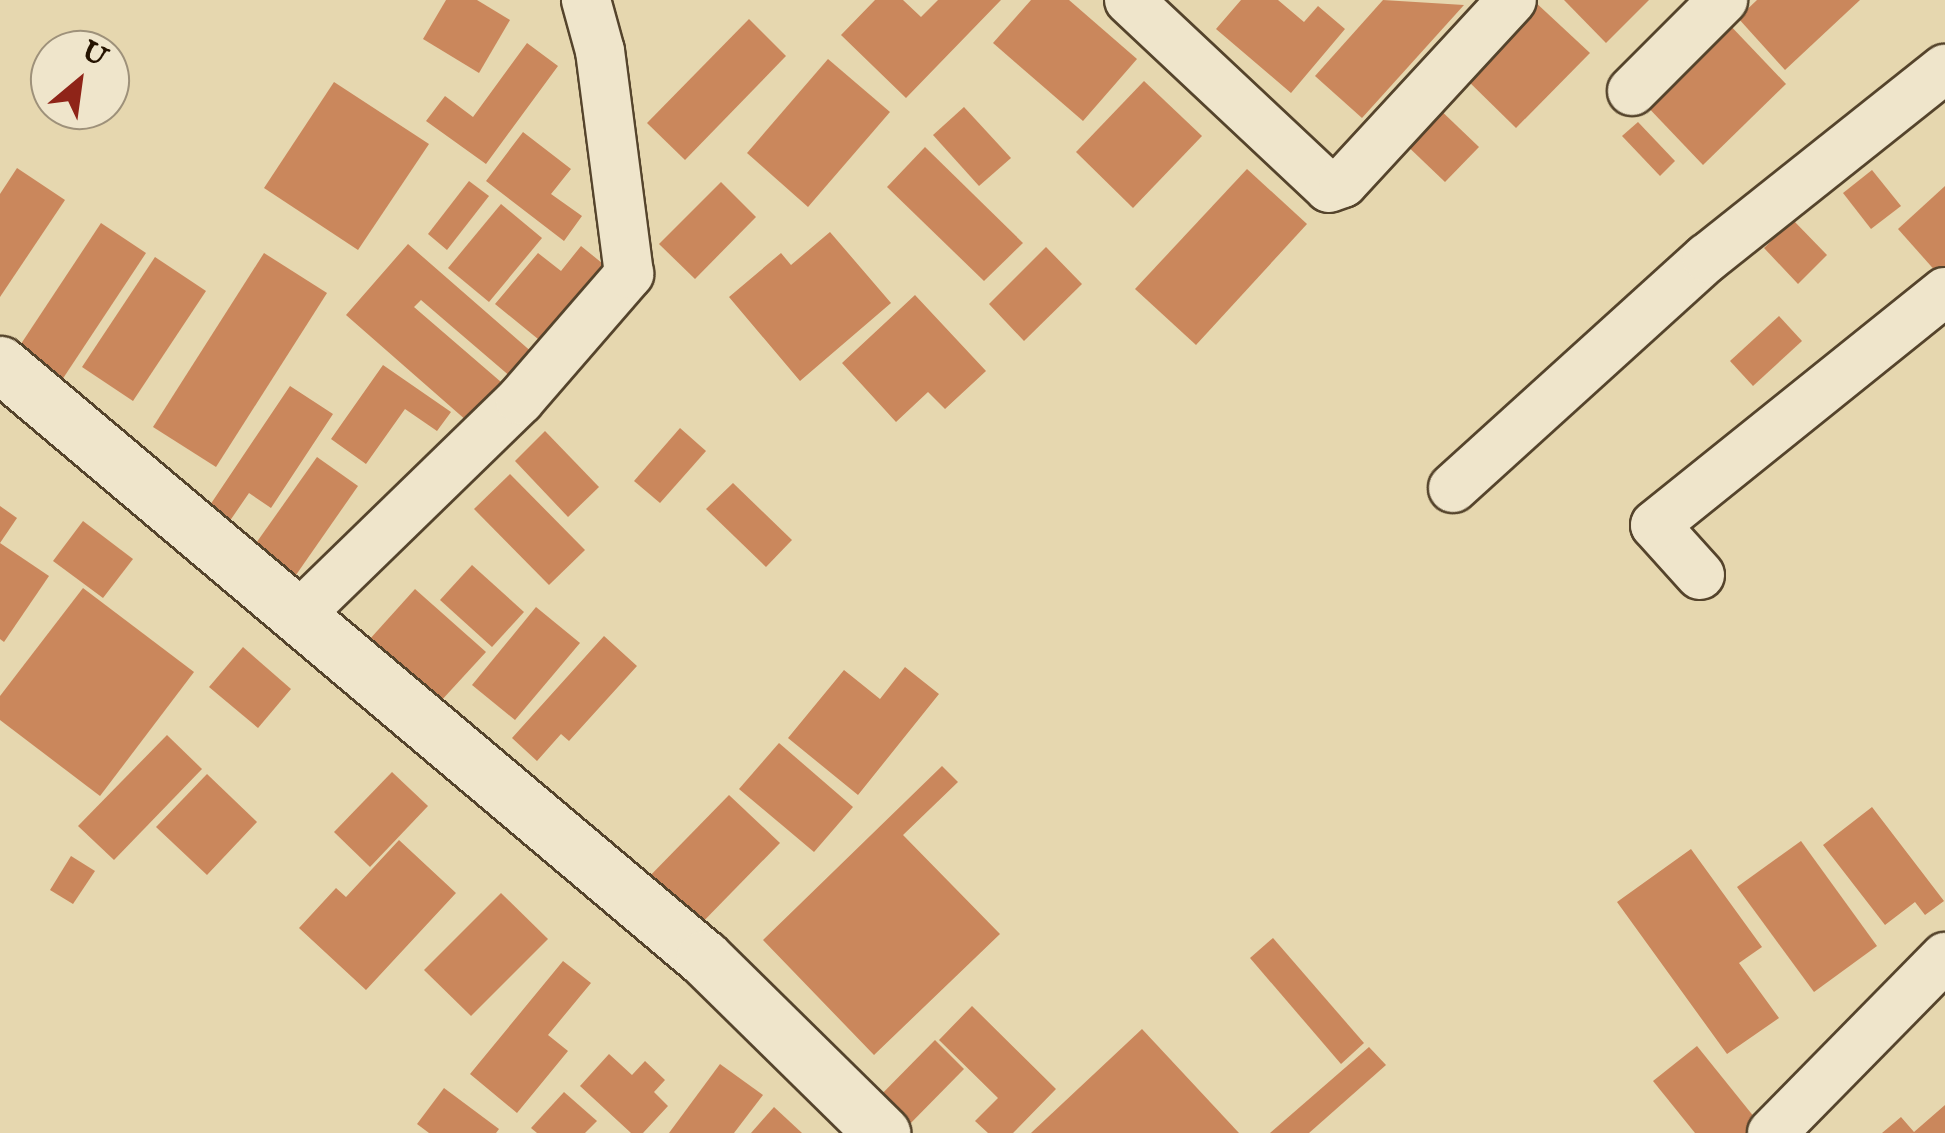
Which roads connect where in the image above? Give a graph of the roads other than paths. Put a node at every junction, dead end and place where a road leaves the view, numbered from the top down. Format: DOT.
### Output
graph roads {
  1 [pos="586,0"];
  2 [pos="1129,0"];
  3 [pos="1512,0"];
  4 [pos="1723,0"];
  5 [pos="1945,68"];
  6 [pos="1632,91"];
  7 [pos="1945,292"];
  8 [pos="0,364"];
  9 [pos="1454,488"];
  10 [pos="1700,575"];
  11 [pos="300,613"];
  12 [pos="1945,957"];
  13 [pos="882,1133"];
  14 [pos="1772,1133"];
  1 -- 11 [label="street"];
  2 -- 3 [label="street"];
  4 -- 6 [label="street"];
  5 -- 9 [label="street"];
  7 -- 10 [label="street"];
  8 -- 11 [label="street"];
  11 -- 13 [label="street"];
  12 -- 14 [label="street"];
}
